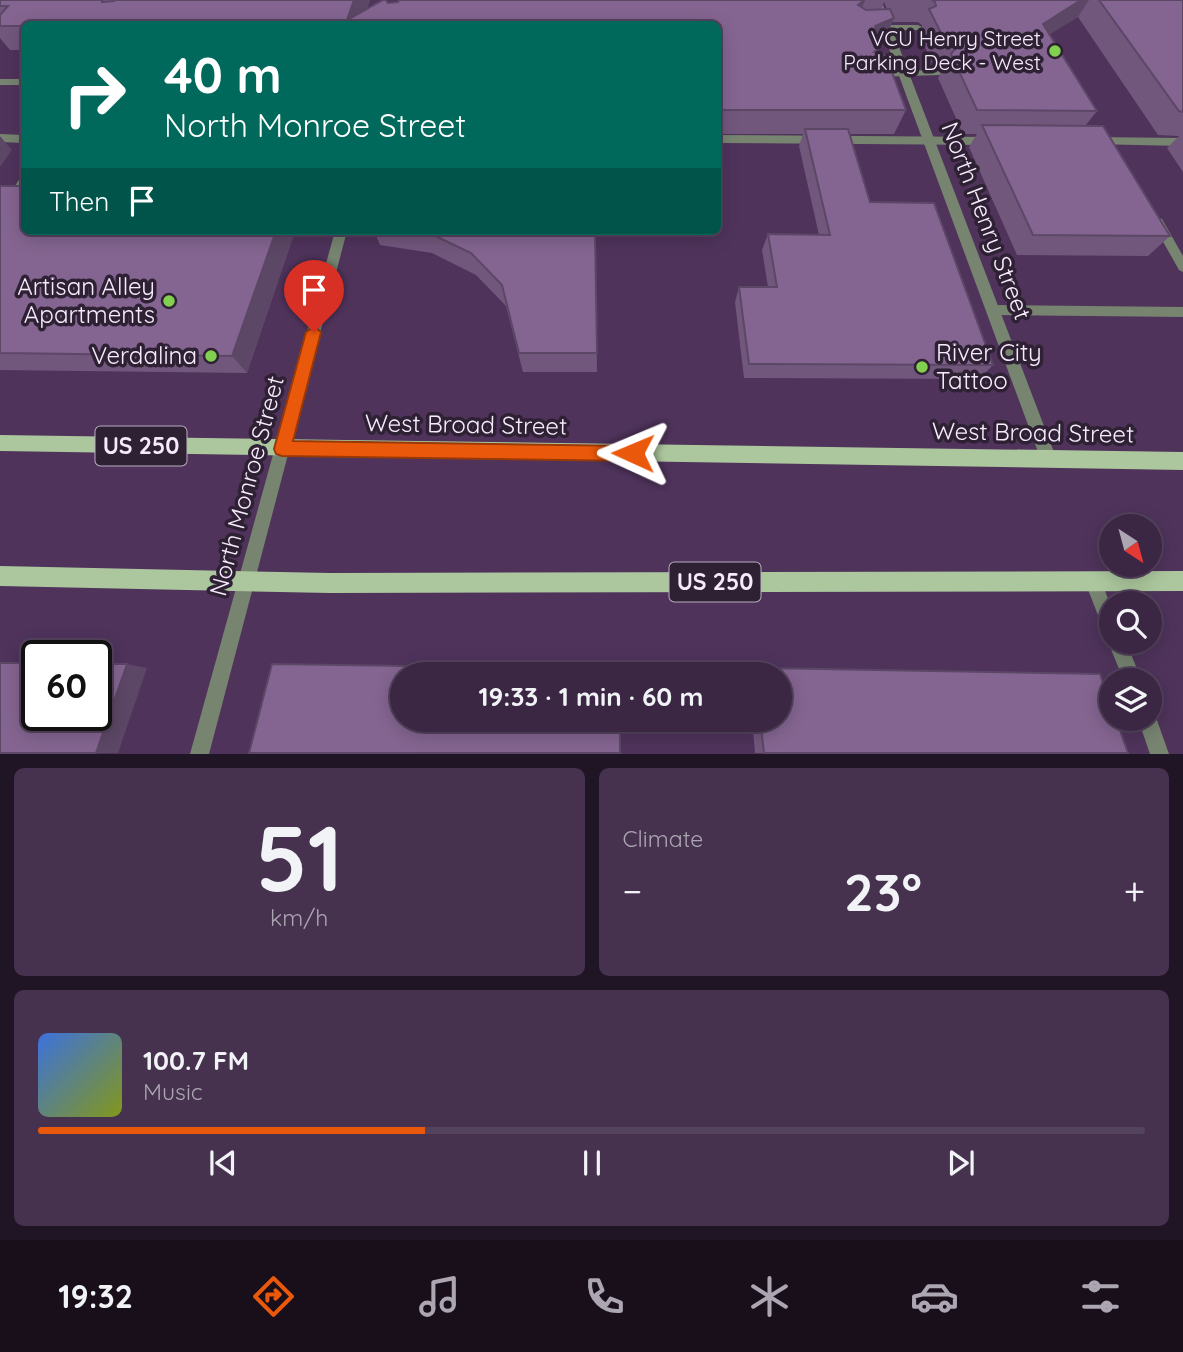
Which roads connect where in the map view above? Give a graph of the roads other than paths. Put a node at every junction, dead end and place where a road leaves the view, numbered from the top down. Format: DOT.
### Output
graph roads {
  1 [pos="876,0"];
  2 [pos="867,28"];
  3 [pos="887,28"];
  4 [pos="918,28"];
  5 [pos="904,73"];
  6 [pos="936,73"];
  7 [pos="872,75"];
  8 [pos="0,82"];
  9 [pos="21,82"];
  10 [pos="0,138"];
  11 [pos="21,139"];
  12 [pos="721,139"];
  13 [pos="929,140"];
  14 [pos="1001,141"];
  15 [pos="1084,141"];
  16 [pos="1112,142"];
  17 [pos="1183,142"];
  18 [pos="1119,154"];
  19 [pos="21,186"];
  20 [pos="1153,214"];
  21 [pos="0,220"];
  22 [pos="340,235"];
  23 [pos="1183,267"];
  24 [pos="993,310"];
  25 [pos="1183,312"];
  26 [pos="0,443"];
  27 [pos="282,449"];
  28 [pos="1049,460"];
  29 [pos="1183,461"];
  30 [pos="0,576"];
  31 [pos="247,581"];
  32 [pos="1183,581"];
  33 [pos="1093,582"];
  34 [pos="1099,597"];
  35 [pos="1151,731"];
  36 [pos="200,754"];
  37 [pos="1160,754"];
  1 -- 3 [label="street, North Henry Street"];
  2 -- 3 [label="street"];
  3 -- 4 [label="street"];
  3 -- 5 [label="street, North Henry Street"];
  5 -- 6 [label="street"];
  5 -- 7 [label="street"];
  5 -- 13 [label="street, North Henry Street"];
  8 -- 9 [label="street"];
  10 -- 11 [label="street"];
  12 -- 13 [label="street"];
  13 -- 14 [label="street"];
  13 -- 24 [label="street, North Henry Street"];
  15 -- 16 [label="street"];
  16 -- 17 [label="street"];
  16 -- 18 [label="street"];
  19 -- 21 [label="street"];
  20 -- 23 [label="street"];
  22 -- 27 [label="street, North Monroe Street"];
  24 -- 25 [label="street"];
  24 -- 28 [label="street, North Henry Street"];
  26 -- 27 [label="main road, West Broad Street / US 250"];
  27 -- 28 [label="main road, West Broad Street / US 250"];
  27 -- 31 [label="street, North Monroe Street"];
  28 -- 29 [label="main road, West Broad Street / US 250"];
  30 -- 31 [label="main road, US 250"];
  31 -- 33 [label="main road, US 250"];
  31 -- 36 [label="street, North Monroe Street"];
  32 -- 33 [label="main road, US 250"];
  33 -- 34 [label="street"];
  35 -- 37 [label="street"];
}
